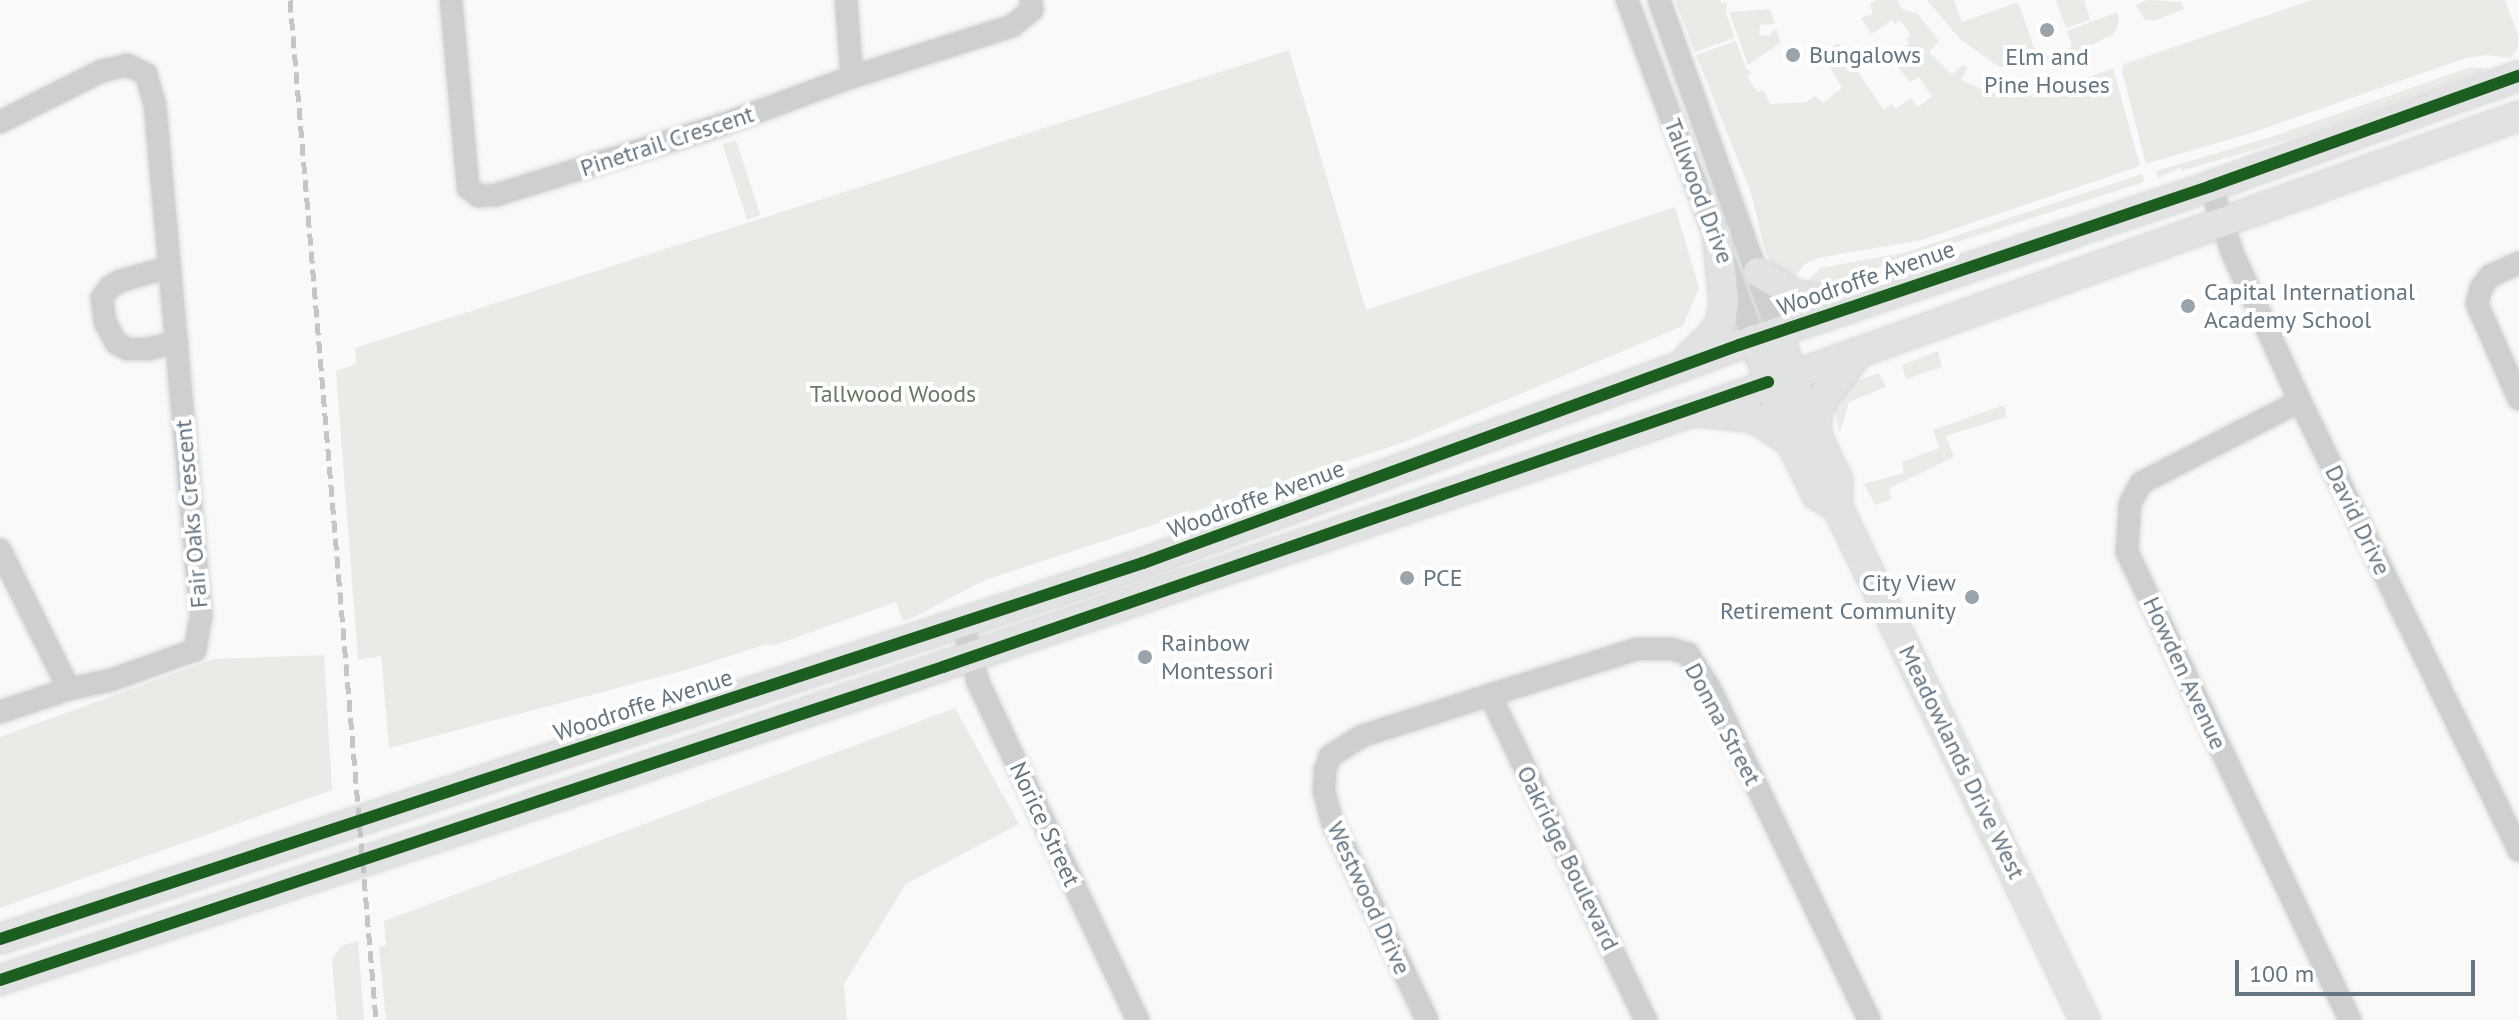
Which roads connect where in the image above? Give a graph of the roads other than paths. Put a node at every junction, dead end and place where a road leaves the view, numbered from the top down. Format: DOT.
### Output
graph roads {
  1 [pos="451,0"];
  2 [pos="846,0"];
  3 [pos="1031,0"];
  4 [pos="1627,0"];
  5 [pos="1659,0"];
  6 [pos="2519,76"];
  7 [pos="852,77"];
  8 [pos="2519,116"];
  9 [pos="0,122"];
  10 [pos="2211,186"];
  11 [pos="2223,223"];
  12 [pos="1717,234"];
  13 [pos="2519,263"];
  14 [pos="169,267"];
  15 [pos="1758,272"];
  16 [pos="1847,307"];
  17 [pos="1766,335"];
  18 [pos="177,342"];
  19 [pos="1860,352"];
  20 [pos="1682,365"];
  21 [pos="1779,378"];
  22 [pos="2519,399"];
  23 [pos="2300,401"];
  24 [pos="1692,412"];
  25 [pos="1804,441"];
  26 [pos="0,550"];
  27 [pos="963,624"];
  28 [pos="971,658"];
  29 [pos="69,689"];
  30 [pos="1490,695"];
  31 [pos="0,712"];
  32 [pos="1324,772"];
  33 [pos="458,789"];
  34 [pos="468,827"];
  35 [pos="2519,850"];
  36 [pos="261,853"];
  37 [pos="271,891"];
  38 [pos="0,939"];
  39 [pos="0,980"];
  40 [pos="1138,1020"];
  41 [pos="1427,1020"];
  42 [pos="1646,1020"];
  43 [pos="1869,1020"];
  44 [pos="2085,1020"];
  45 [pos="2350,1020"];
  1 -- 7 [label="street, Pinetrail Crescent"];
  2 -- 7 [label="street"];
  3 -- 7 [label="street, Pinetrail Crescent"];
  4 -- 12 [label="street, Tallwood Drive"];
  5 -- 15 [label="street, Tallwood Drive"];
  6 -- 10 [label="main road, Woodroffe Avenue"];
  8 -- 11 [label="main road"];
  9 -- 14 [label="street, Fair Oaks Crescent"];
  10 -- 11 [label="street, David Drive"];
  10 -- 16 [label="main road, Woodroffe Avenue"];
  11 -- 19 [label="main road"];
  11 -- 23 [label="street, David Drive"];
  12 -- 17 [label="street, Tallwood Drive"];
  12 -- 20 [label="main road"];
  13 -- 22 [label="street"];
  14 -- 18 [label="street, Fair Oaks Crescent"];
  14 -- 18 [label="street"];
  15 -- 16 [label="main road"];
  15 -- 17 [label="street, Tallwood Drive"];
  16 -- 17 [label="main road, Woodroffe Avenue"];
  17 -- 20 [label="main road, Woodroffe Avenue"];
  17 -- 21 [label="main road, Tallwood Drive"];
  18 -- 29 [label="street, Fair Oaks Crescent"];
  19 -- 21 [label="main road"];
  19 -- 25 [label="main road"];
  20 -- 27 [label="main road, Woodroffe Avenue"];
  21 -- 24 [label="main road"];
  21 -- 25 [label="main road, Meadowlands Drive West"];
  23 -- 35 [label="street, David Drive"];
  23 -- 45 [label="street, Howden Avenue"];
  24 -- 25 [label="main road"];
  24 -- 28 [label="main road"];
  25 -- 44 [label="main road, Meadowlands Drive West"];
  26 -- 29 [label="street"];
  27 -- 28 [label="street, Norice Street"];
  27 -- 33 [label="main road, Woodroffe Avenue"];
  28 -- 34 [label="main road"];
  28 -- 40 [label="street, Norice Street"];
  29 -- 31 [label="street"];
  30 -- 32 [label="street, Donna Street"];
  30 -- 42 [label="street, Oakridge Boulevard"];
  30 -- 43 [label="street, Donna Street"];
  32 -- 41 [label="street, Westwood Drive"];
  33 -- 34 [label="main road"];
  33 -- 36 [label="main road, Woodroffe Avenue"];
  34 -- 37 [label="main road"];
  36 -- 37 [label="main road"];
  36 -- 38 [label="main road, Woodroffe Avenue"];
  37 -- 39 [label="main road"];
}
